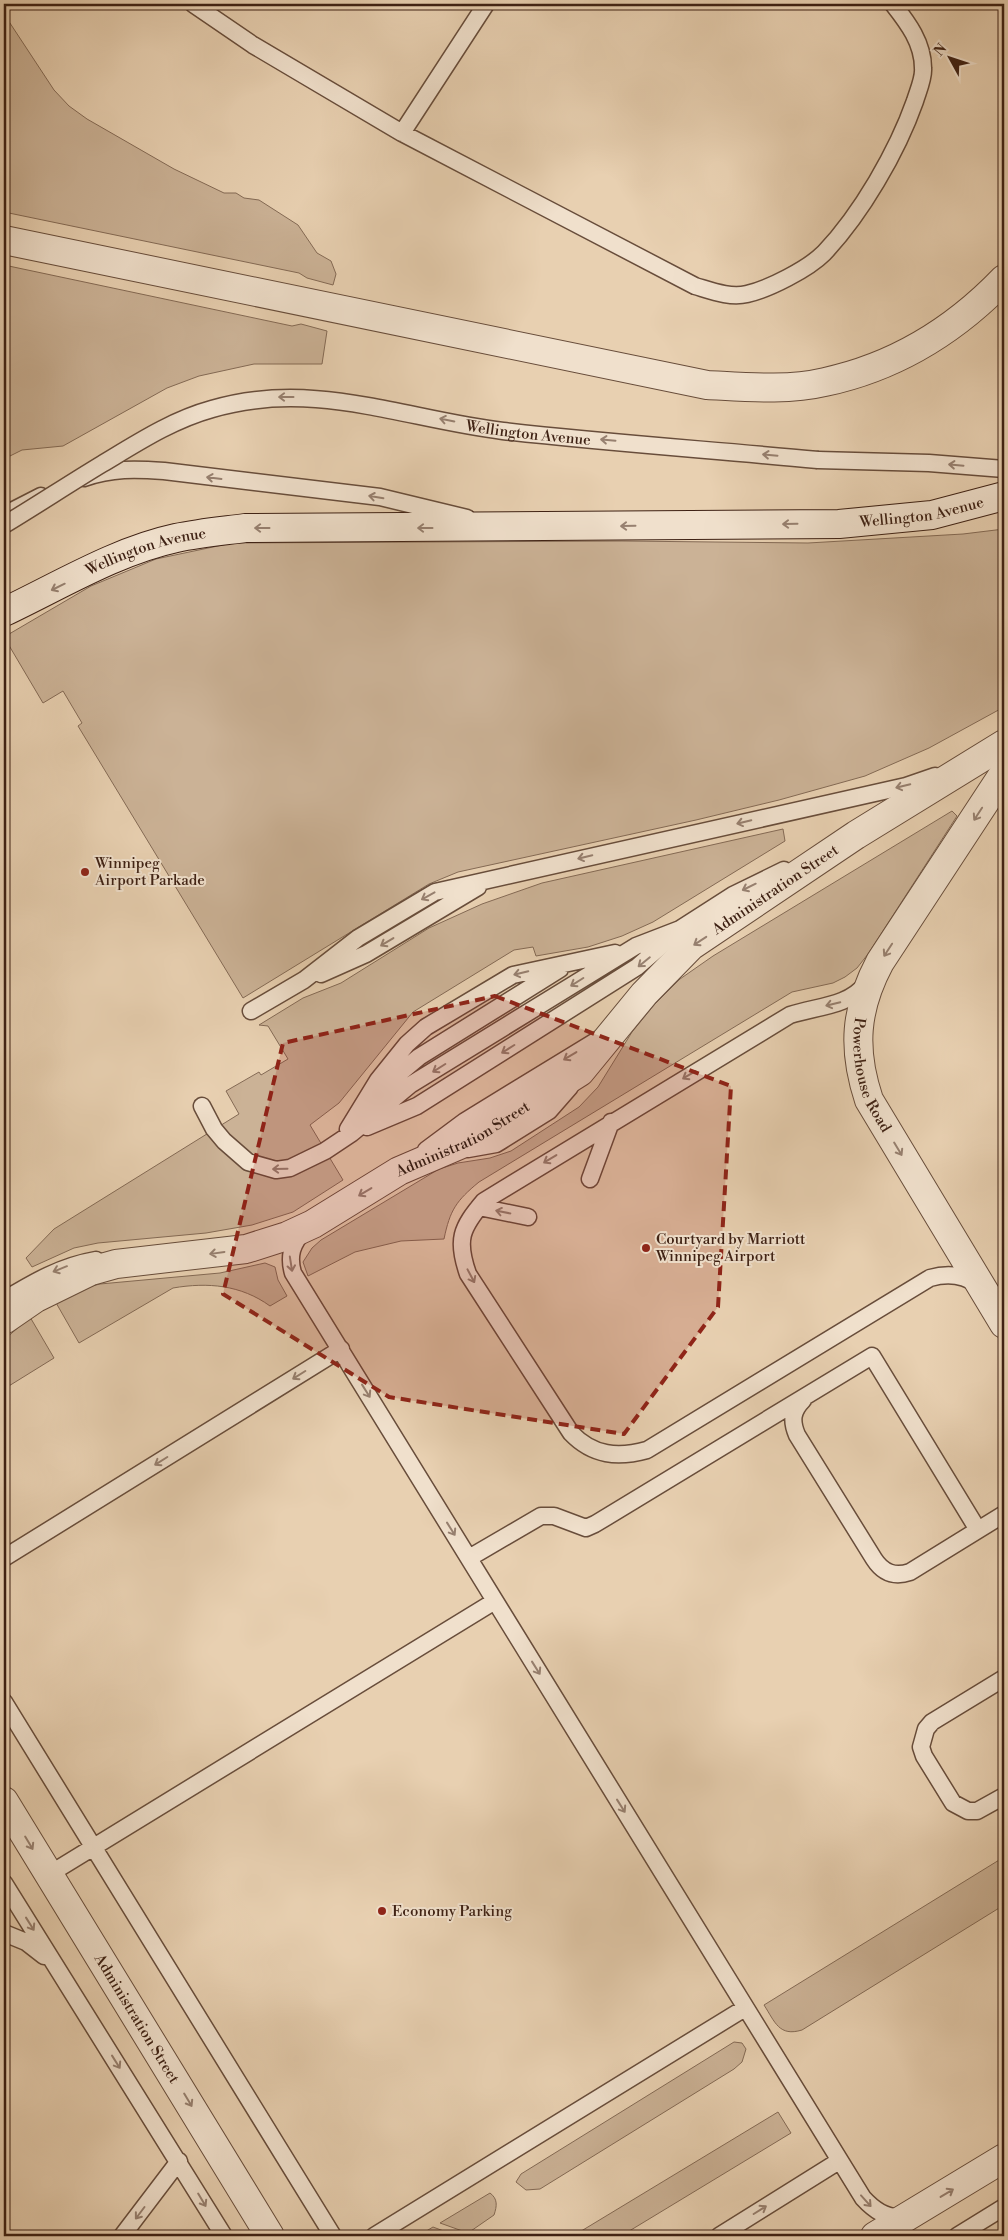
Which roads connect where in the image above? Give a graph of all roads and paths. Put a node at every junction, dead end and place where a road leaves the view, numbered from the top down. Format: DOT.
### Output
graph roads {
  1 [pos="193,4"];
  2 [pos="486,4"];
  3 [pos="893,4"];
  4 [pos="402,133"];
  5 [pos="4,240"];
  6 [pos="1004,278"];
  7 [pos="1004,469"];
  8 [pos="1004,496"];
  9 [pos="4,515"];
  10 [pos="4,525"];
  11 [pos="508,528"];
  12 [pos="4,612"];
  13 [pos="1002,755"];
  14 [pos="856,834"];
  15 [pos="680,929"];
  16 [pos="636,946"];
  17 [pos="872,977"];
  18 [pos="251,1011"];
  19 [pos="624,1019"];
  20 [pos="202,1106"];
  21 [pos="611,1122"];
  22 [pos="353,1127"];
  23 [pos="399,1171"];
  24 [pos="590,1179"];
  25 [pos="479,1207"];
  26 [pos="528,1217"];
  27 [pos="313,1224"];
  28 [pos="143,1260"];
  29 [pos="982,1288"];
  30 [pos="4,1300"];
  31 [pos="4,1320"];
  32 [pos="1004,1324"];
  33 [pos="340,1349"];
  34 [pos="812,1392"];
  35 [pos="1004,1514"];
  36 [pos="978,1530"];
  37 [pos="4,1558"];
  38 [pos="469,1558"];
  39 [pos="495,1601"];
  40 [pos="1004,1678"];
  41 [pos="4,1702"];
  42 [pos="1004,1796"];
  43 [pos="4,1801"];
  44 [pos="93,1848"];
  45 [pos="48,1875"];
  46 [pos="4,1883"];
  47 [pos="4,1933"];
  48 [pos="61,1974"];
  49 [pos="745,2008"];
  50 [pos="999,2159"];
  51 [pos="179,2161"];
  52 [pos="839,2161"];
  53 [pos="1004,2207"];
  54 [pos="911,2215"];
  55 [pos="122,2236"];
  56 [pos="224,2236"];
  57 [pos="270,2236"];
  58 [pos="333,2236"];
  59 [pos="374,2236"];
  60 [pos="719,2236"];
  61 [pos="875,2236"];
  62 [pos="957,2236"];
  1 -- 4 [label="lane"];
  2 -- 4 [label="lane"];
  3 -- 4 [label="lane"];
  5 -- 6 [label="street"];
  7 -- 10 [label="lane, Wellington Avenue, one-way, bridge"];
  8 -- 11 [label="street, Wellington Avenue, one-way"];
  11 -- 9 [label="lane, Wellington Avenue, one-way"];
  11 -- 12 [label="street, Wellington Avenue, one-way"];
  13 -- 14 [label="street"];
  13 -- 17 [label="street, Powerhouse Road, one-way"];
  13 -- 18 [label="lane, one-way"];
  14 -- 15 [label="lane, one-way"];
  14 -- 19 [label="street, Administration Street, one-way"];
  15 -- 16 [label="lane"];
  15 -- 22 [label="lane, one-way"];
  16 -- 22 [label="lane, one-way"];
  16 -- 22 [label="lane, one-way"];
  17 -- 21 [label="lane, one-way"];
  17 -- 29 [label="street, Powerhouse Road, one-way"];
  19 -- 23 [label="lane, one-way"];
  19 -- 23 [label="street, Administration Street"];
  22 -- 20 [label="lane, one-way"];
  21 -- 24 [label="lane"];
  21 -- 25 [label="lane, one-way"];
  23 -- 27 [label="street, Administration Street, one-way"];
  26 -- 25 [label="lane, one-way"];
  25 -- 29 [label="lane, one-way"];
  27 -- 28 [label="street, Administration Street, one-way"];
  27 -- 33 [label="lane, one-way"];
  28 -- 30 [label="lane, one-way"];
  28 -- 31 [label="street, Administration Street"];
  29 -- 32 [label="street, Powerhouse Road"];
  33 -- 37 [label="lane, one-way"];
  33 -- 38 [label="lane, one-way"];
  34 -- 36 [label="lane"];
  34 -- 36 [label="lane"];
  34 -- 38 [label="lane"];
  35 -- 36 [label="lane"];
  38 -- 39 [label="lane"];
  39 -- 44 [label="lane"];
  39 -- 49 [label="lane, one-way"];
  40 -- 42 [label="lane"];
  41 -- 44 [label="lane"];
  43 -- 45 [label="street, Administration Street, one-way"];
  44 -- 45 [label="lane"];
  44 -- 58 [label="lane"];
  45 -- 57 [label="street, Administration Street, one-way"];
  46 -- 48 [label="lane, one-way"];
  47 -- 48 [label="lane"];
  48 -- 51 [label="lane, one-way"];
  49 -- 52 [label="lane"];
  49 -- 59 [label="lane"];
  54 -- 50 [label="street, one-way"];
  51 -- 55 [label="lane, one-way"];
  51 -- 56 [label="lane, one-way"];
  52 -- 54 [label="lane, one-way"];
  60 -- 52 [label="lane, one-way"];
  53 -- 62 [label="lane"];
  54 -- 61 [label="street"];
}
